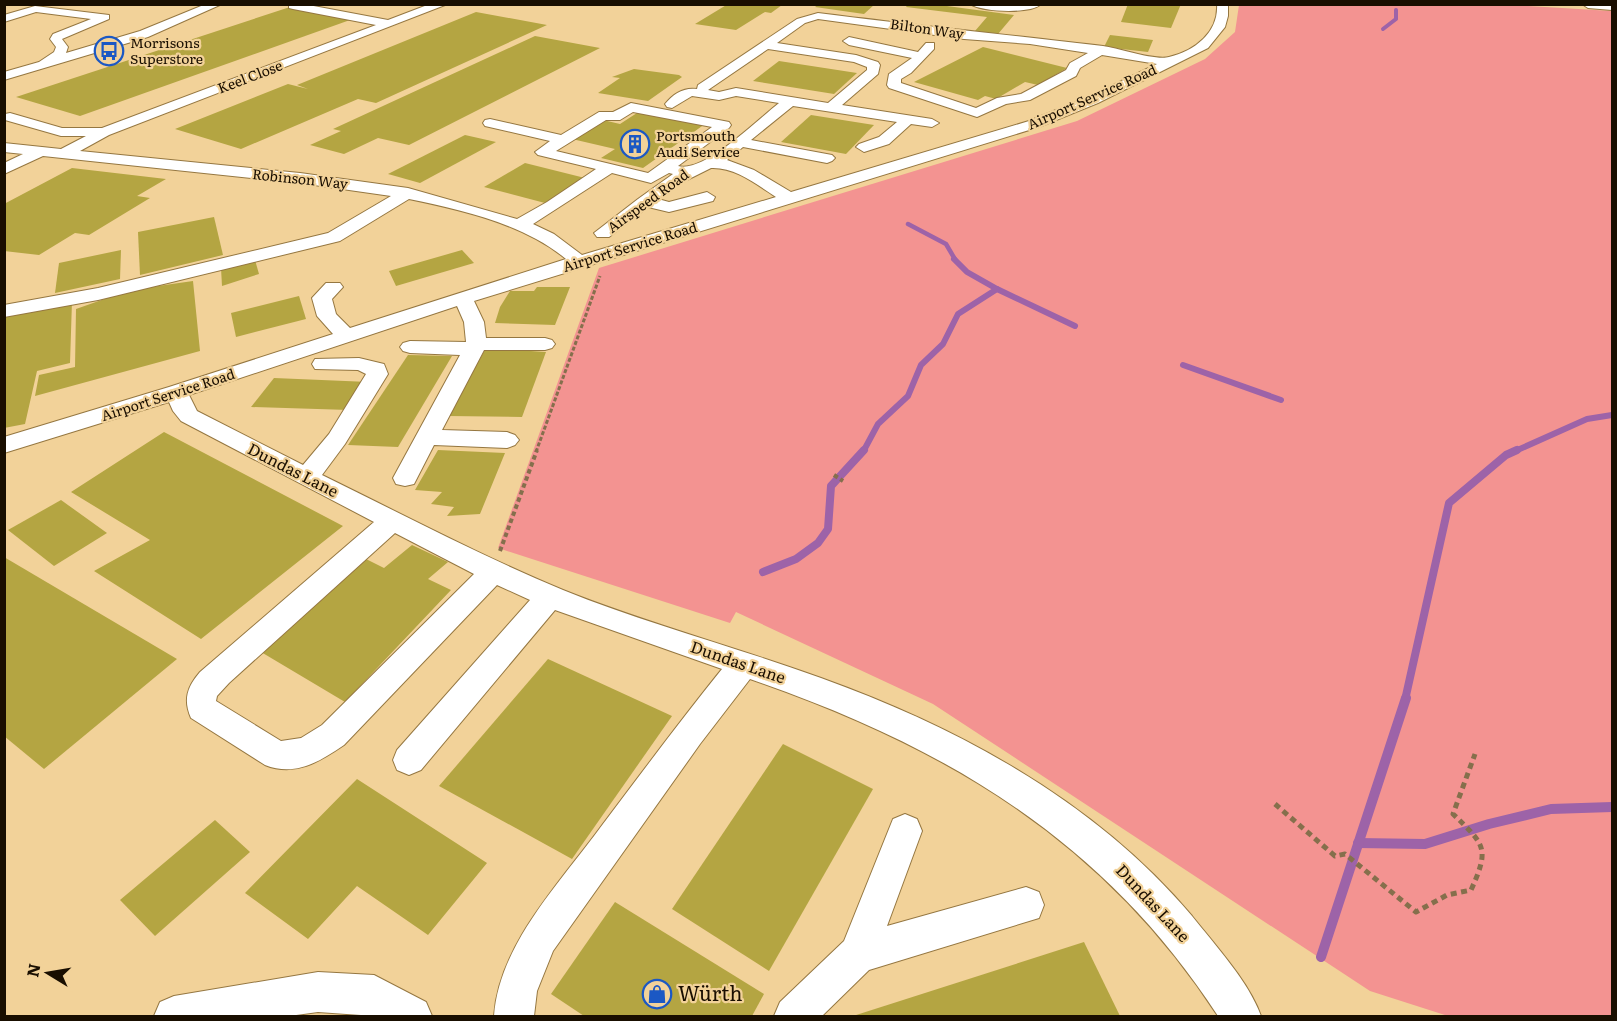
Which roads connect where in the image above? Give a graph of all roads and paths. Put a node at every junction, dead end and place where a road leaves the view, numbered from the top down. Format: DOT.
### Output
graph roads {
  1 [pos="217,4"];
  2 [pos="349,4"];
  3 [pos="975,4"];
  4 [pos="1222,4"];
  5 [pos="1588,4"];
  6 [pos="439,5"];
  7 [pos="1034,5"];
  8 [pos="205,6"];
  9 [pos="293,6"];
  10 [pos="1612,6"];
  11 [pos="871,9"];
  12 [pos="326,12"];
  13 [pos="795,13"];
  14 [pos="387,15"];
  15 [pos="812,17"];
  16 [pos="1027,18"];
  17 [pos="4,19"];
  18 [pos="859,20"];
  19 [pos="945,32"];
  20 [pos="841,40"];
  21 [pos="116,43"];
  22 [pos="767,45"];
  23 [pos="1102,50"];
  24 [pos="921,56"];
  25 [pos="1171,62"];
  26 [pos="41,64"];
  27 [pos="4,76"];
  28 [pos="4,81"];
  29 [pos="704,88"];
  30 [pos="726,96"];
  31 [pos="760,96"];
  32 [pos="790,101"];
  33 [pos="672,104"];
  34 [pos="833,106"];
  35 [pos="701,114"];
  36 [pos="739,114"];
  37 [pos="10,117"];
  38 [pos="908,119"];
  39 [pos="490,123"];
  40 [pos="932,123"];
  41 [pos="104,132"];
  42 [pos="563,140"];
  43 [pos="739,142"];
  44 [pos="4,147"];
  45 [pos="864,147"];
  46 [pos="41,151"];
  47 [pos="63,154"];
  48 [pos="827,158"];
  49 [pos="715,162"];
  50 [pos="609,168"];
  51 [pos="666,168"];
  52 [pos="4,169"];
  53 [pos="687,173"];
  54 [pos="408,193"];
  55 [pos="707,197"];
  56 [pos="791,199"];
  57 [pos="646,201"];
  58 [pos="519,225"];
  59 [pos="603,233"];
  60 [pos="608,253"];
  61 [pos="580,262"];
  62 [pos="333,287"];
  63 [pos="463,298"];
  64 [pos="4,312"];
  65 [pos="347,337"];
  66 [pos="545,344"];
  67 [pos="410,347"];
  68 [pos="475,347"];
  69 [pos="323,364"];
  70 [pos="177,392"];
  71 [pos="427,437"];
  72 [pos="507,440"];
  73 [pos="4,445"];
  74 [pos="834,476"];
  75 [pos="307,477"];
  76 [pos="405,478"];
  77 [pos="843,481"];
  78 [pos="392,521"];
  79 [pos="493,571"];
  80 [pos="550,596"];
  81 [pos="744,664"];
  82 [pos="1475,754"];
  83 [pos="409,759"];
  84 [pos="1275,804"];
  85 [pos="905,831"];
  86 [pos="1026,905"];
  87 [pos="858,954"];
  88 [pos="174,1017"];
  89 [pos="412,1017"];
  90 [pos="514,1017"];
  91 [pos="794,1017"];
  92 [pos="1241,1017"];
  1 -- 8 [label="street"];
  2 -- 12 [label="street"];
  2 -- 14 [label="street"];
  3 -- 7 [label="street"];
  4 -- 25 [label="street, Airport Service Road"];
  5 -- 10 [label="main road"];
  6 -- 14 [label="street, Keel Close"];
  7 -- 16 [label="street"];
  8 -- 21 [label="street"];
  9 -- 12 [label="street"];
  11 -- 18 [label="street"];
  12 -- 14 [label="street"];
  13 -- 15 [label="street, Bilton Way"];
  14 -- 41 [label="street, Keel Close"];
  15 -- 18 [label="street, Bilton Way"];
  15 -- 22 [label="street"];
  17 -- 26 [label="street"];
  18 -- 19 [label="street, Bilton Way"];
  19 -- 23 [label="street, Bilton Way"];
  19 -- 24 [label="street"];
  20 -- 24 [label="street"];
  21 -- 26 [label="street"];
  21 -- 28 [label="street"];
  22 -- 29 [label="street"];
  22 -- 34 [label="street"];
  23 -- 24 [label="street"];
  23 -- 25 [label="street, Bilton Way"];
  25 -- 56 [label="street, Airport Service Road"];
  26 -- 27 [label="street"];
  30 -- 31 [label="street"];
  30 -- 33 [label="street"];
  30 -- 35 [label="street"];
  31 -- 32 [label="street"];
  31 -- 36 [label="street"];
  32 -- 34 [label="street"];
  32 -- 43 [label="street, Airspeed Road"];
  34 -- 38 [label="street"];
  37 -- 41 [label="street"];
  38 -- 40 [label="street"];
  38 -- 45 [label="street"];
  39 -- 42 [label="street"];
  41 -- 47 [label="street, Keel Close"];
  42 -- 50 [label="street"];
  42 -- 51 [label="street"];
  43 -- 48 [label="street"];
  43 -- 49 [label="street, Airspeed Road"];
  44 -- 46 [label="street, Robinson Way"];
  46 -- 47 [label="street, Robinson Way"];
  46 -- 52 [label="street"];
  47 -- 54 [label="street, Robinson Way"];
  49 -- 53 [label="street, Airspeed Road"];
  49 -- 56 [label="street"];
  50 -- 51 [label="street"];
  50 -- 58 [label="street"];
  51 -- 53 [label="street"];
  53 -- 57 [label="street, Airspeed Road"];
  54 -- 58 [label="street, Robinson Way"];
  54 -- 64 [label="street"];
  55 -- 57 [label="street"];
  56 -- 60 [label="street, Airport Service Road"];
  57 -- 59 [label="street, Airspeed Road"];
  58 -- 61 [label="street, Robinson Way"];
  60 -- 61 [label="street, Airport Service Road"];
  60 -- 79 [label="path"];
  61 -- 63 [label="street, Airport Service Road"];
  62 -- 65 [label="street"];
  63 -- 65 [label="street, Airport Service Road"];
  63 -- 68 [label="street"];
  65 -- 70 [label="street, Airport Service Road"];
  66 -- 68 [label="street"];
  67 -- 68 [label="street"];
  68 -- 71 [label="street"];
  69 -- 75 [label="street"];
  70 -- 73 [label="street, Airport Service Road"];
  70 -- 75 [label="street, Dundas Lane"];
  71 -- 72 [label="street"];
  71 -- 76 [label="street"];
  74 -- 77 [label="path"];
  75 -- 78 [label="street, Dundas Lane"];
  78 -- 79 [label="street, Dundas Lane"];
  78 -- 79 [label="street"];
  79 -- 80 [label="street, Dundas Lane"];
  80 -- 81 [label="street, Dundas Lane"];
  80 -- 83 [label="street"];
  81 -- 90 [label="street"];
  81 -- 92 [label="street, Dundas Lane"];
  82 -- 84 [label="path"];
  85 -- 87 [label="street"];
  86 -- 87 [label="street"];
  87 -- 91 [label="street"];
  88 -- 89 [label="street"];
}
